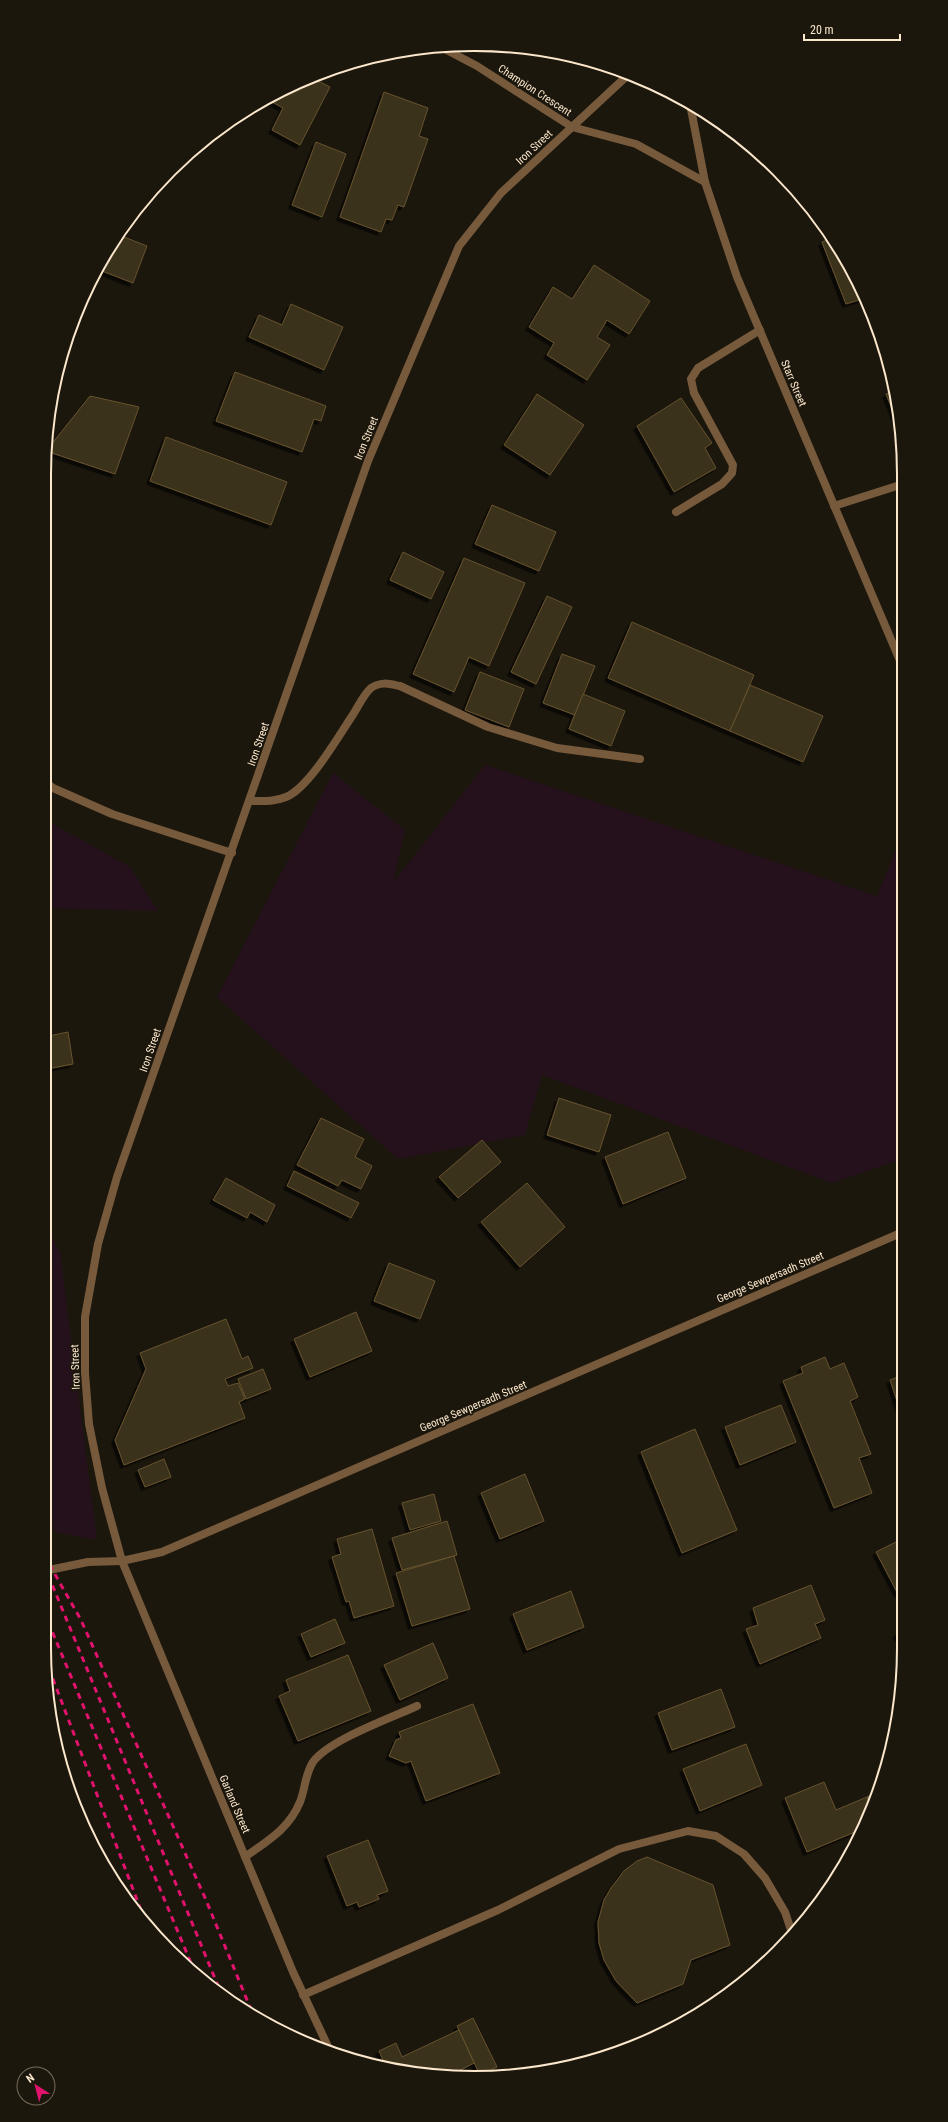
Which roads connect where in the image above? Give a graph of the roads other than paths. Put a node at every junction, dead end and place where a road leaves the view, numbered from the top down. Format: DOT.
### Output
graph roads {
  1 [pos="450,52"];
  2 [pos="624,78"];
  3 [pos="691,111"];
  4 [pos="572,127"];
  5 [pos="705,182"];
  6 [pos="760,330"];
  7 [pos="897,487"];
  8 [pos="834,506"];
  9 [pos="676,512"];
  10 [pos="897,654"];
  11 [pos="640,759"];
  12 [pos="51,786"];
  13 [pos="250,801"];
  14 [pos="232,854"];
  15 [pos="897,1235"];
  16 [pos="122,1561"];
  17 [pos="51,1570"];
  18 [pos="417,1706"];
  19 [pos="245,1857"];
  20 [pos="791,1929"];
  21 [pos="303,1995"];
  22 [pos="327,2045"];
  1 -- 4 [label="street, Champion Crescent"];
  2 -- 4 [label="street, Champion Crescent"];
  3 -- 5 [label="street, Starr Street"];
  4 -- 5 [label="street"];
  4 -- 13 [label="street, Iron Street"];
  5 -- 6 [label="street, Starr Street"];
  6 -- 8 [label="street, Starr Street"];
  6 -- 9 [label="street"];
  7 -- 8 [label="street"];
  8 -- 10 [label="street, Starr Street"];
  11 -- 13 [label="street"];
  12 -- 14 [label="street"];
  13 -- 14 [label="street, Iron Street"];
  14 -- 16 [label="street, Iron Street"];
  15 -- 16 [label="street, George Sewpersadh Street"];
  16 -- 17 [label="street, George Sewpersadh Street"];
  16 -- 19 [label="street, Garland Street"];
  18 -- 19 [label="street"];
  19 -- 21 [label="street, Garland Street"];
  20 -- 21 [label="street"];
  21 -- 22 [label="street, Garland Street"];
}
